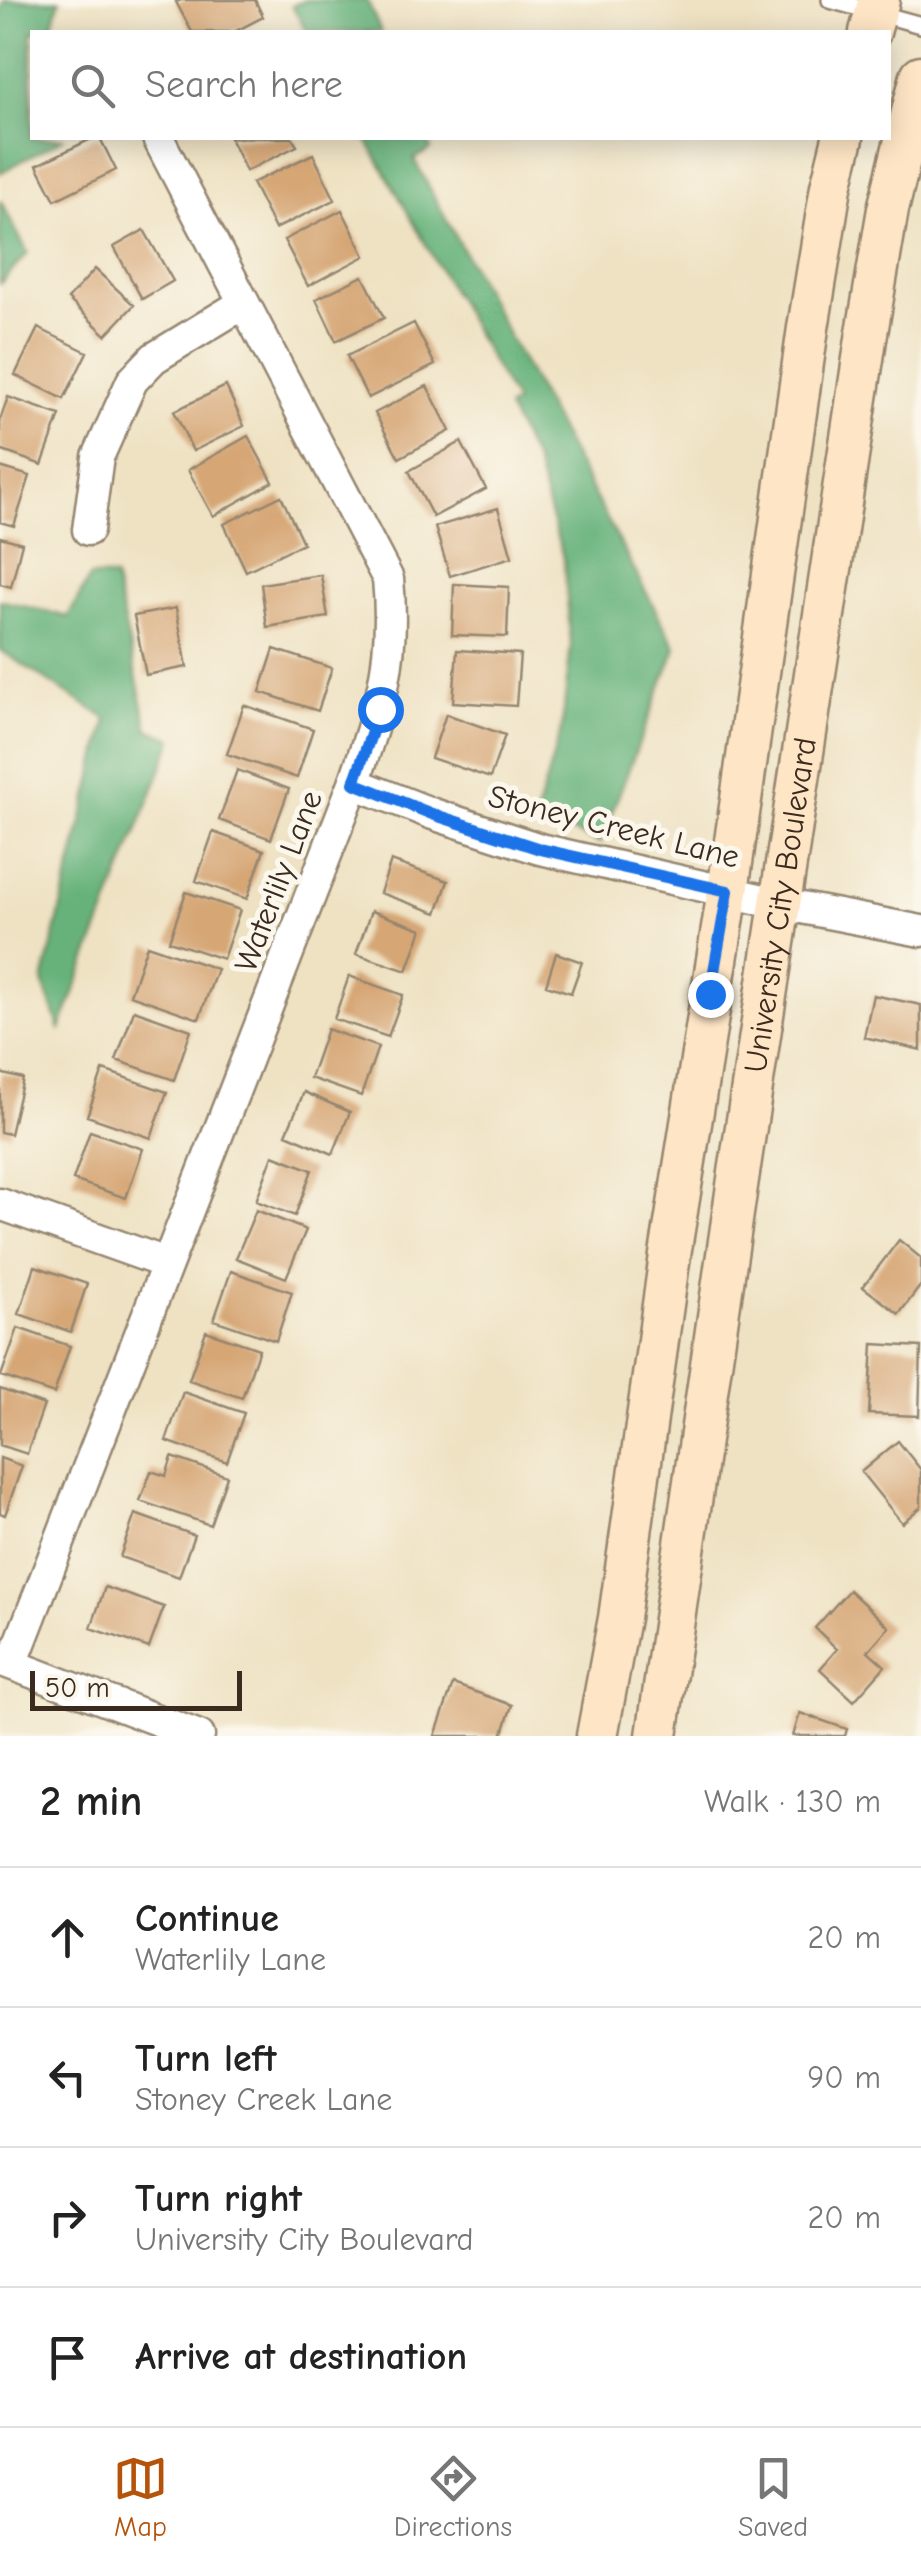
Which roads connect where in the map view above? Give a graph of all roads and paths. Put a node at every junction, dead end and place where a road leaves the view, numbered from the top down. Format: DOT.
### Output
graph roads {
  1 [pos="830,0"];
  2 [pos="874,15"];
  3 [pos="921,25"];
  4 [pos="921,76"];
  5 [pos="159,140"];
  6 [pos="843,140"];
  7 [pos="244,303"];
  8 [pos="88,530"];
  9 [pos="354,783"];
  10 [pos="728,891"];
  11 [pos="781,904"];
  12 [pos="921,931"];
  13 [pos="0,1204"];
  14 [pos="166,1263"];
  15 [pos="6,1662"];
  16 [pos="198,1736"];
  17 [pos="598,1736"];
  18 [pos="657,1736"];
  1 -- 2 [label="lane"];
  2 -- 3 [label="lane"];
  4 -- 11 [label="main road, University City Boulevard"];
  5 -- 7 [label="street, Waterlily Lane"];
  6 -- 10 [label="main road, University City Boulevard"];
  7 -- 8 [label="street"];
  7 -- 9 [label="street, Waterlily Lane"];
  9 -- 10 [label="street, Stoney Creek Lane"];
  9 -- 14 [label="street, Waterlily Lane"];
  10 -- 11 [label="street, Stoney Creek Lane"];
  10 -- 17 [label="main road, University City Boulevard"];
  11 -- 12 [label="street, Stoney Creek Lane"];
  11 -- 18 [label="main road, University City Boulevard"];
  13 -- 14 [label="street"];
  14 -- 15 [label="street, Waterlily Lane"];
  15 -- 16 [label="street"];
}
